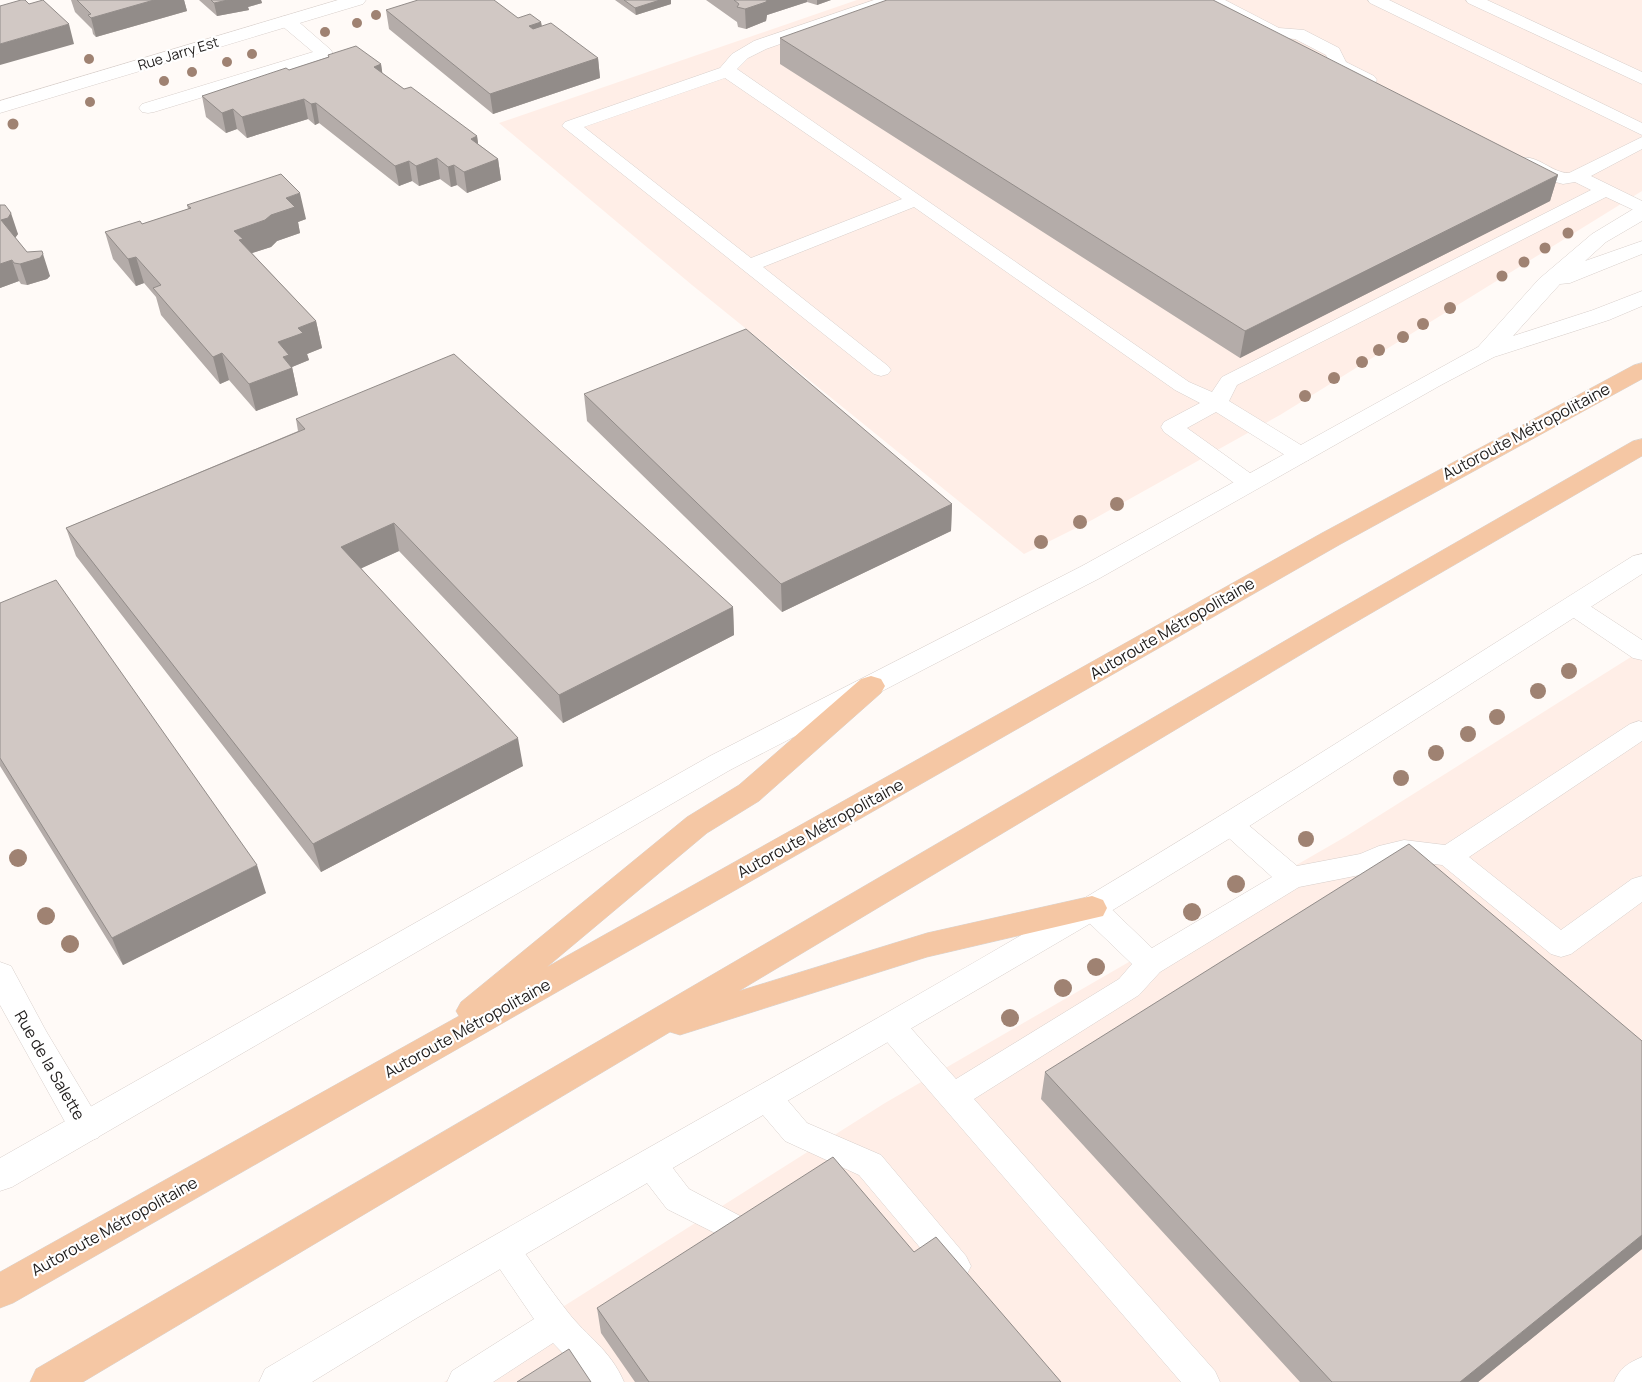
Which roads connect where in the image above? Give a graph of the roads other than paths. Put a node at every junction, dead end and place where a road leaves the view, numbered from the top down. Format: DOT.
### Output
graph roads {
  1 [pos="357,0"];
  2 [pos="890,0"];
  3 [pos="1213,0"];
  4 [pos="1376,0"];
  5 [pos="1474,0"];
  6 [pos="287,21"];
  7 [pos="1321,38"];
  8 [pos="1297,48"];
  9 [pos="729,71"];
  10 [pos="1642,79"];
  11 [pos="1381,87"];
  12 [pos="0,107"];
  13 [pos="148,108"];
  14 [pos="1642,130"];
  15 [pos="1642,142"];
  16 [pos="1509,154"];
  17 [pos="1577,176"];
  18 [pos="1606,190"];
  19 [pos="916,200"];
  20 [pos="1642,208"];
  21 [pos="1642,212"];
  22 [pos="1642,246"];
  23 [pos="748,266"];
  24 [pos="1548,284"];
  25 [pos="1642,298"];
  26 [pos="1486,352"];
  27 [pos="881,370"];
  28 [pos="1642,370"];
  29 [pos="1217,403"];
  30 [pos="1642,446"];
  31 [pos="1301,455"];
  32 [pos="1249,483"];
  33 [pos="1642,562"];
  34 [pos="1573,606"];
  35 [pos="1642,652"];
  36 [pos="871,686"];
  37 [pos="1641,730"];
  38 [pos="1230,824"];
  39 [pos="1449,856"];
  40 [pos="1292,878"];
  41 [pos="1642,887"];
  42 [pos="1092,908"];
  43 [pos="1150,964"];
  44 [pos="0,975"];
  45 [pos="891,1026"];
  46 [pos="636,1036"];
  47 [pos="421,1053"];
  48 [pos="953,1096"];
  49 [pos="767,1098"];
  50 [pos="86,1128"];
  51 [pos="651,1164"];
  52 [pos="0,1176"];
  53 [pos="733,1228"];
  54 [pos="504,1249"];
  55 [pos="971,1285"];
  56 [pos="0,1291"];
  57 [pos="556,1323"];
  58 [pos="1642,1373"];
  59 [pos="49,1382"];
  60 [pos="278,1382"];
  61 [pos="464,1382"];
  62 [pos="607,1382"];
  63 [pos="1203,1382"];
  64 [pos="1631,1382"];
  1 -- 6 [label="main road, Rue Jarry Est"];
  2 -- 9 [label="lane"];
  3 -- 7 [label="lane"];
  4 -- 14 [label="lane"];
  5 -- 10 [label="lane"];
  6 -- 12 [label="main road, Rue Jarry Est"];
  6 -- 13 [label="lane"];
  7 -- 8 [label="lane"];
  7 -- 11 [label="lane"];
  9 -- 19 [label="lane"];
  9 -- 23 [label="lane"];
  15 -- 17 [label="lane"];
  16 -- 17 [label="lane"];
  17 -- 18 [label="lane"];
  18 -- 20 [label="lane"];
  18 -- 29 [label="lane"];
  19 -- 23 [label="lane"];
  19 -- 29 [label="lane"];
  21 -- 24 [label="main road"];
  22 -- 24 [label="main road"];
  23 -- 27 [label="lane"];
  24 -- 26 [label="main road"];
  25 -- 26 [label="main road"];
  26 -- 31 [label="main road"];
  28 -- 47 [label="highway, Autoroute Métropolitaine"];
  29 -- 31 [label="lane"];
  29 -- 32 [label="lane"];
  30 -- 46 [label="highway"];
  31 -- 32 [label="main road"];
  32 -- 36 [label="main road"];
  33 -- 34 [label="main road"];
  34 -- 35 [label="lane"];
  34 -- 38 [label="main road"];
  36 -- 47 [label="highway"];
  36 -- 50 [label="main road"];
  37 -- 39 [label="lane"];
  38 -- 40 [label="lane"];
  38 -- 42 [label="main road"];
  39 -- 40 [label="lane"];
  39 -- 41 [label="lane"];
  40 -- 43 [label="lane"];
  42 -- 43 [label="lane"];
  42 -- 45 [label="main road"];
  42 -- 46 [label="highway"];
  43 -- 48 [label="lane"];
  44 -- 50 [label="main road, Rue de la Salette"];
  45 -- 48 [label="lane"];
  45 -- 49 [label="main road"];
  46 -- 59 [label="highway"];
  47 -- 56 [label="highway, Autoroute Métropolitaine"];
  48 -- 63 [label="lane"];
  49 -- 51 [label="main road"];
  49 -- 55 [label="lane"];
  50 -- 52 [label="main road"];
  51 -- 53 [label="lane"];
  51 -- 54 [label="main road"];
  54 -- 57 [label="lane"];
  54 -- 60 [label="main road"];
  57 -- 61 [label="lane"];
  57 -- 62 [label="lane"];
  58 -- 64 [label="lane"];
}
